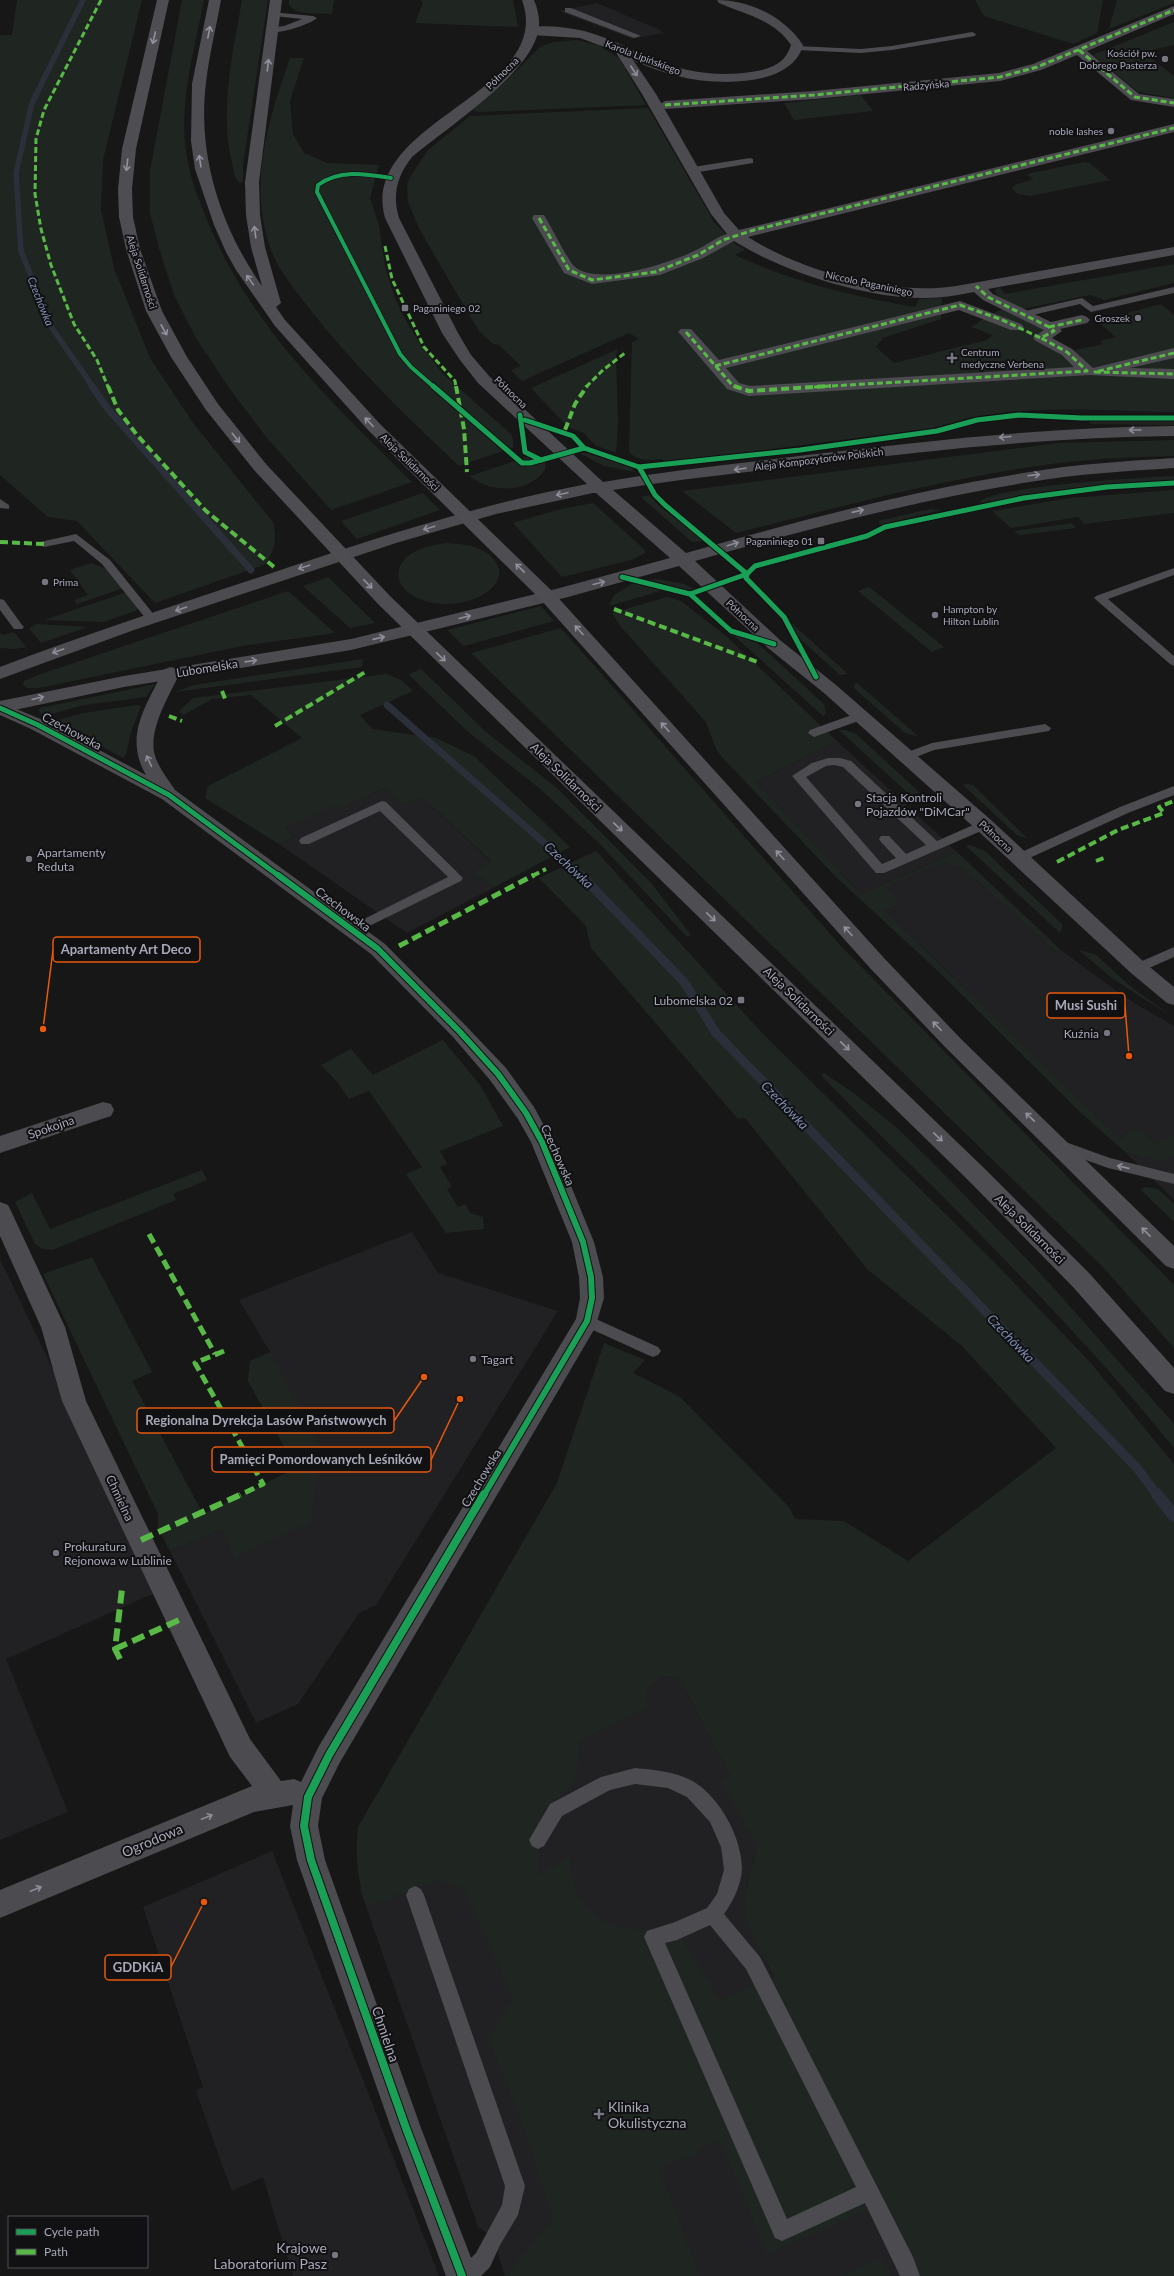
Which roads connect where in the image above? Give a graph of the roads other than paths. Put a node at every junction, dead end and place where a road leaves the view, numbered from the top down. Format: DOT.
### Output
graph roads {
  1 [pos="163,0"];
  2 [pos="215,0"];
  3 [pos="276,0"];
  4 [pos="528,0"];
  5 [pos="724,0"];
  6 [pos="568,10"];
  7 [pos="1174,10"];
  8 [pos="274,14"];
  9 [pos="272,30"];
  10 [pos="532,31"];
  11 [pos="622,31"];
  12 [pos="972,34"];
  13 [pos="637,36"];
  14 [pos="597,40"];
  15 [pos="619,48"];
  16 [pos="796,48"];
  17 [pos="1079,50"];
  18 [pos="675,72"];
  19 [pos="655,85"];
  20 [pos="1174,103"];
  21 [pos="665,105"];
  22 [pos="1174,128"];
  23 [pos="750,161"];
  24 [pos="693,170"];
  25 [pos="539,218"];
  26 [pos="736,236"];
  27 [pos="1174,250"];
  28 [pos="976,286"];
  29 [pos="1174,290"];
  30 [pos="1024,314"];
  31 [pos="1082,320"];
  32 [pos="280,323"];
  33 [pos="686,332"];
  34 [pos="1045,333"];
  35 [pos="1174,353"];
  36 [pos="715,366"];
  37 [pos="1091,371"];
  38 [pos="1174,374"];
  39 [pos="1174,430"];
  40 [pos="1174,462"];
  41 [pos="600,487"];
  42 [pos="467,517"];
  43 [pos="44,544"];
  44 [pos="341,555"];
  45 [pos="682,559"];
  46 [pos="1174,571"];
  47 [pos="547,596"];
  48 [pos="0,602"];
  49 [pos="151,618"];
  50 [pos="18,627"];
  51 [pos="414,629"];
  52 [pos="1174,662"];
  53 [pos="0,673"];
  54 [pos="171,673"];
  55 [pos="0,708"];
  56 [pos="860,716"];
  57 [pos="1045,728"];
  58 [pos="814,733"];
  59 [pos="906,757"];
  60 [pos="1174,790"];
  61 [pos="169,795"];
  62 [pos="984,825"];
  63 [pos="885,839"];
  64 [pos="305,841"];
  65 [pos="935,846"];
  66 [pos="1019,858"];
  67 [pos="904,859"];
  68 [pos="354,930"];
  69 [pos="1174,952"];
  70 [pos="1138,968"];
  71 [pos="1174,998"];
  72 [pos="103,1110"];
  73 [pos="1058,1144"];
  74 [pos="0,1145"];
  75 [pos="1174,1168"];
  76 [pos="1167,1177"];
  77 [pos="1174,1188"];
  78 [pos="0,1211"];
  79 [pos="1174,1260"];
  80 [pos="587,1321"];
  81 [pos="653,1352"];
  82 [pos="1174,1384"];
  83 [pos="275,1795"];
  84 [pos="308,1796"];
  85 [pos="538,1840"];
  86 [pos="415,1895"];
  87 [pos="0,1904"];
  88 [pos="713,1914"];
  89 [pos="869,2191"];
  90 [pos="462,2276"];
  91 [pos="467,2276"];
  92 [pos="910,2276"];
  1 -- 44 [label="main road, Aleja Solidarności, one-way"];
  32 -- 2 [label="main road, Aleja Solidarności, one-way"];
  3 -- 8 [label="main road"];
  4 -- 10 [label="street, Północna"];
  5 -- 16 [label="street"];
  6 -- 11 [label="lane"];
  7 -- 17 [label="street, Radzyńska"];
  8 -- 9 [label="main road"];
  8 -- 9 [label="lane"];
  32 -- 9 [label="main road, one-way"];
  10 -- 14 [label="street, Karola Lipińskiego"];
  10 -- 41 [label="street, Północna"];
  11 -- 13 [label="lane"];
  11 -- 14 [label="lane"];
  12 -- 16 [label="lane"];
  14 -- 15 [label="street, Karola Lipińskiego"];
  15 -- 18 [label="street, Karola Lipińskiego"];
  15 -- 19 [label="street, Niccolo Paganiniego, one-way"];
  16 -- 18 [label="street, Karola Lipińskiego"];
  17 -- 20 [label="street"];
  17 -- 21 [label="street, Radzyńska"];
  18 -- 19 [label="street"];
  19 -- 24 [label="street, Niccolo Paganiniego"];
  22 -- 26 [label="street"];
  23 -- 24 [label="lane"];
  24 -- 26 [label="street, Niccolo Paganiniego"];
  25 -- 26 [label="street"];
  26 -- 28 [label="street, Niccolo Paganiniego"];
  27 -- 28 [label="street, Niccolo Paganiniego"];
  28 -- 30 [label="street"];
  29 -- 30 [label="lane"];
  30 -- 34 [label="street"];
  31 -- 34 [label="street"];
  42 -- 32 [label="main road, Aleja Solidarności, one-way"];
  33 -- 36 [label="street"];
  34 -- 36 [label="street"];
  34 -- 37 [label="street"];
  35 -- 37 [label="street"];
  36 -- 37 [label="street"];
  37 -- 38 [label="street"];
  39 -- 41 [label="street, Aleja Kompozytorów Polskich, one-way"];
  45 -- 40 [label="street, one-way"];
  41 -- 42 [label="street, Aleja Kompozytorów Polskich, one-way"];
  41 -- 45 [label="street, Północna"];
  42 -- 44 [label="street, Aleja Kompozytorów Polskich, one-way"];
  47 -- 42 [label="main road, Aleja Solidarności, one-way"];
  43 -- 49 [label="lane"];
  44 -- 49 [label="street, one-way"];
  44 -- 51 [label="main road, Aleja Solidarności, one-way"];
  47 -- 45 [label="street, one-way"];
  45 -- 56 [label="street, Północna"];
  46 -- 52 [label="lane"];
  51 -- 47 [label="street, Lubomelska, one-way"];
  73 -- 47 [label="main road, one-way"];
  48 -- 50 [label="lane"];
  49 -- 53 [label="street, one-way"];
  54 -- 51 [label="street, Lubomelska, one-way"];
  51 -- 82 [label="main road, Aleja Solidarności, one-way"];
  55 -- 54 [label="street, Lubomelska, one-way"];
  61 -- 54 [label="street, Czechowska, one-way"];
  55 -- 61 [label="street, Czechowska"];
  56 -- 58 [label="lane"];
  56 -- 59 [label="street, Północna"];
  57 -- 59 [label="lane"];
  59 -- 62 [label="street, Północna"];
  60 -- 66 [label="lane"];
  61 -- 68 [label="street, Czechowska"];
  62 -- 65 [label="lane"];
  62 -- 66 [label="street, Północna"];
  63 -- 67 [label="lane"];
  64 -- 68 [label="lane"];
  65 -- 67 [label="lane"];
  65 -- 67 [label="lane"];
  66 -- 70 [label="street, Północna"];
  68 -- 80 [label="street, Czechowska"];
  69 -- 70 [label="lane"];
  70 -- 71 [label="street, Północna"];
  72 -- 74 [label="street, Spokojna"];
  76 -- 73 [label="lane, one-way"];
  79 -- 73 [label="main road, one-way"];
  75 -- 76 [label="lane"];
  76 -- 77 [label="lane"];
  78 -- 83 [label="street, Chmielna"];
  80 -- 81 [label="lane"];
  80 -- 84 [label="street, Czechowska"];
  83 -- 84 [label="street, Ogrodowa"];
  87 -- 83 [label="street, Ogrodowa, one-way"];
  84 -- 90 [label="street, Chmielna"];
  85 -- 88 [label="lane"];
  86 -- 91 [label="lane"];
  88 -- 89 [label="lane"];
  88 -- 89 [label="lane"];
  89 -- 92 [label="lane"];
}
